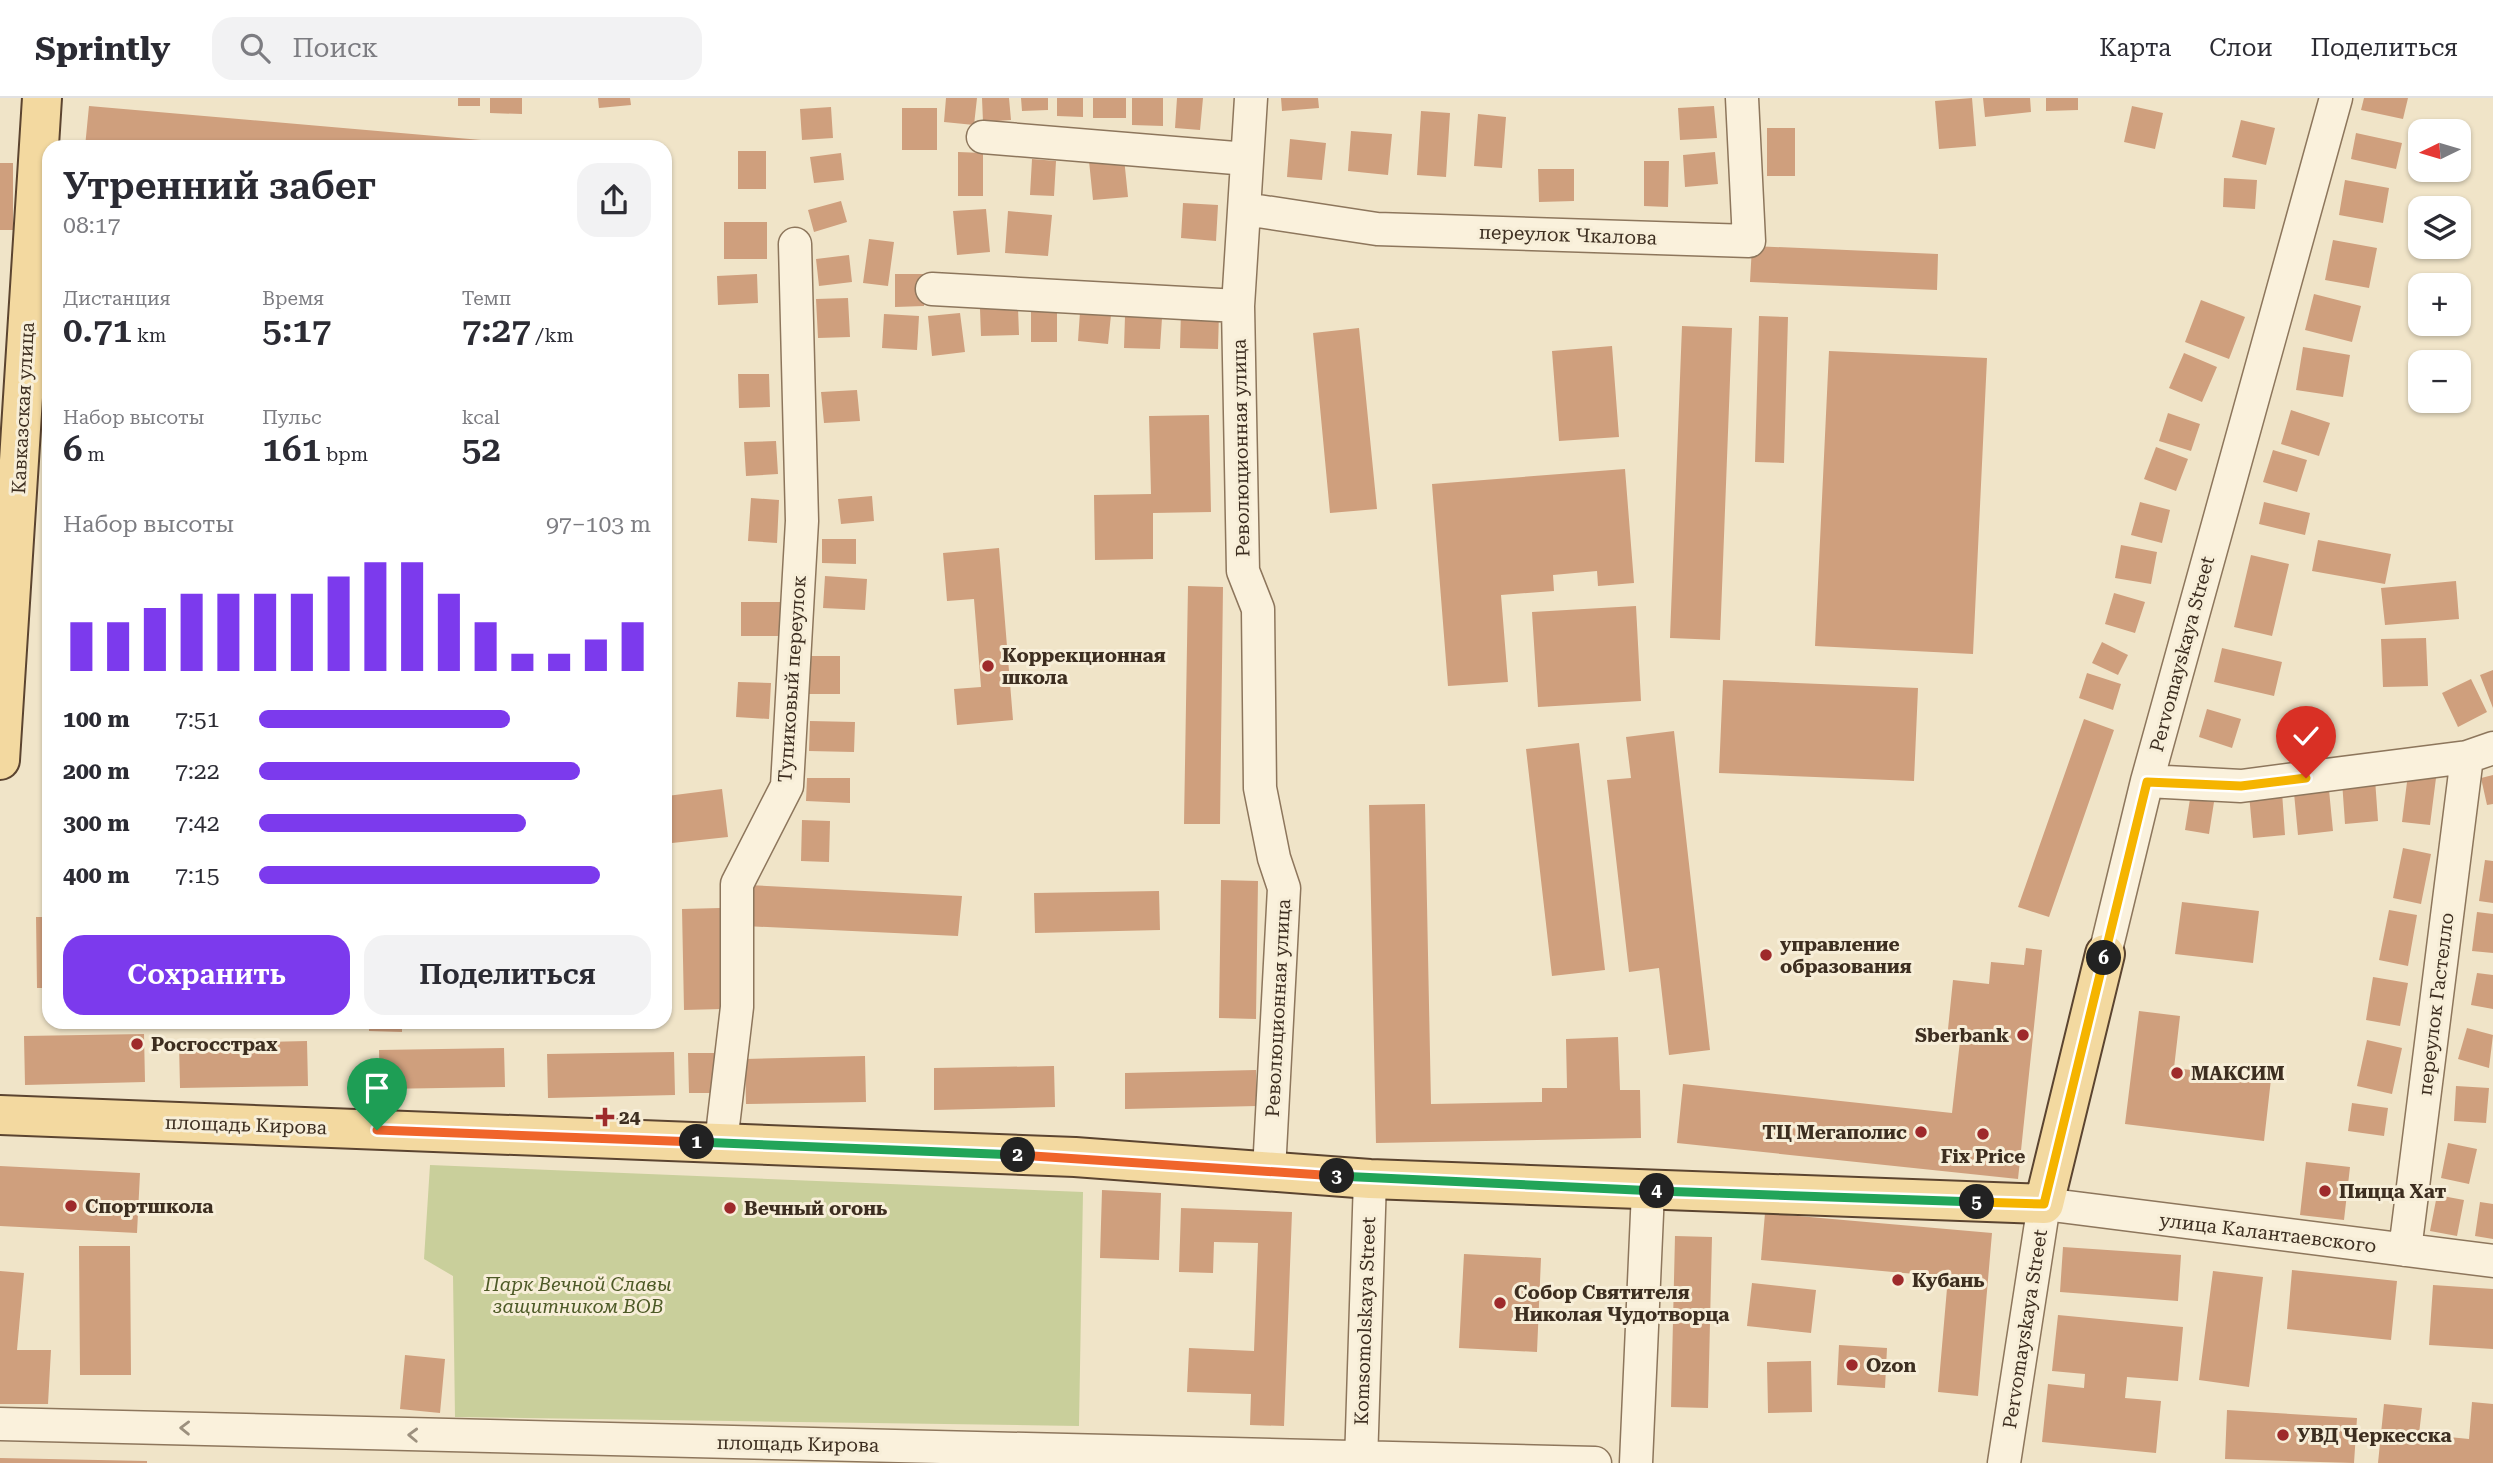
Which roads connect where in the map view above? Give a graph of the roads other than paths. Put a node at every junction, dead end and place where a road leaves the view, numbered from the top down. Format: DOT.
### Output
graph roads {
  1 [pos="42,98"];
  2 [pos="1251,98"];
  3 [pos="1742,98"];
  4 [pos="2336,98"];
  5 [pos="982,137"];
  6 [pos="1247,159"];
  7 [pos="1245,209"];
  8 [pos="795,244"];
  9 [pos="932,289"];
  10 [pos="1238,306"];
  11 [pos="9,502"];
  12 [pos="2480,753"];
  13 [pos="0,761"];
  14 [pos="2147,782"];
  15 [pos="2105,954"];
  16 [pos="0,1115"];
  17 [pos="721,1143"];
  18 [pos="1269,1171"];
  19 [pos="1370,1179"];
  20 [pos="1648,1191"];
  21 [pos="2044,1204"];
  22 [pos="2404,1250"];
  23 [pos="2493,1261"];
  24 [pos="0,1424"];
  25 [pos="480,1450"];
  26 [pos="1361,1460"];
  27 [pos="1595,1463"];
  28 [pos="1636,1463"];
  29 [pos="2004,1463"];
  1 -- 11 [label="main road, Кавказская улица"];
  2 -- 6 [label="street, Революционная улица"];
  3 -- 7 [label="street, переулок Чкалова"];
  4 -- 14 [label="street, Pervomayskaya Street"];
  5 -- 6 [label="street"];
  6 -- 7 [label="street, Революционная улица"];
  7 -- 10 [label="street, Революционная улица"];
  8 -- 17 [label="street, Тупиковый переулок"];
  9 -- 10 [label="street"];
  10 -- 18 [label="street, Революционная улица"];
  11 -- 13 [label="main road, Кавказская улица"];
  12 -- 14 [label="street"];
  12 -- 22 [label="street, переулок Гастелло"];
  14 -- 15 [label="street, Pervomayskaya Street"];
  15 -- 21 [label="main road, Pervomayskaya Street"];
  16 -- 17 [label="main road, площадь Кирова"];
  17 -- 18 [label="main road, площадь Кирова"];
  18 -- 19 [label="main road, площадь Кирова"];
  19 -- 20 [label="main road, площадь Кирова"];
  19 -- 26 [label="street, Komsomolskaya Street"];
  20 -- 21 [label="main road, площадь Кирова"];
  20 -- 28 [label="street"];
  21 -- 22 [label="street, улица Калантаевского"];
  21 -- 29 [label="street, Pervomayskaya Street"];
  22 -- 23 [label="street, улица Калантаевского"];
  25 -- 24 [label="street, площадь Кирова, one-way"];
  25 -- 26 [label="street, площадь Кирова"];
  26 -- 27 [label="street, площадь Кирова"];
}
